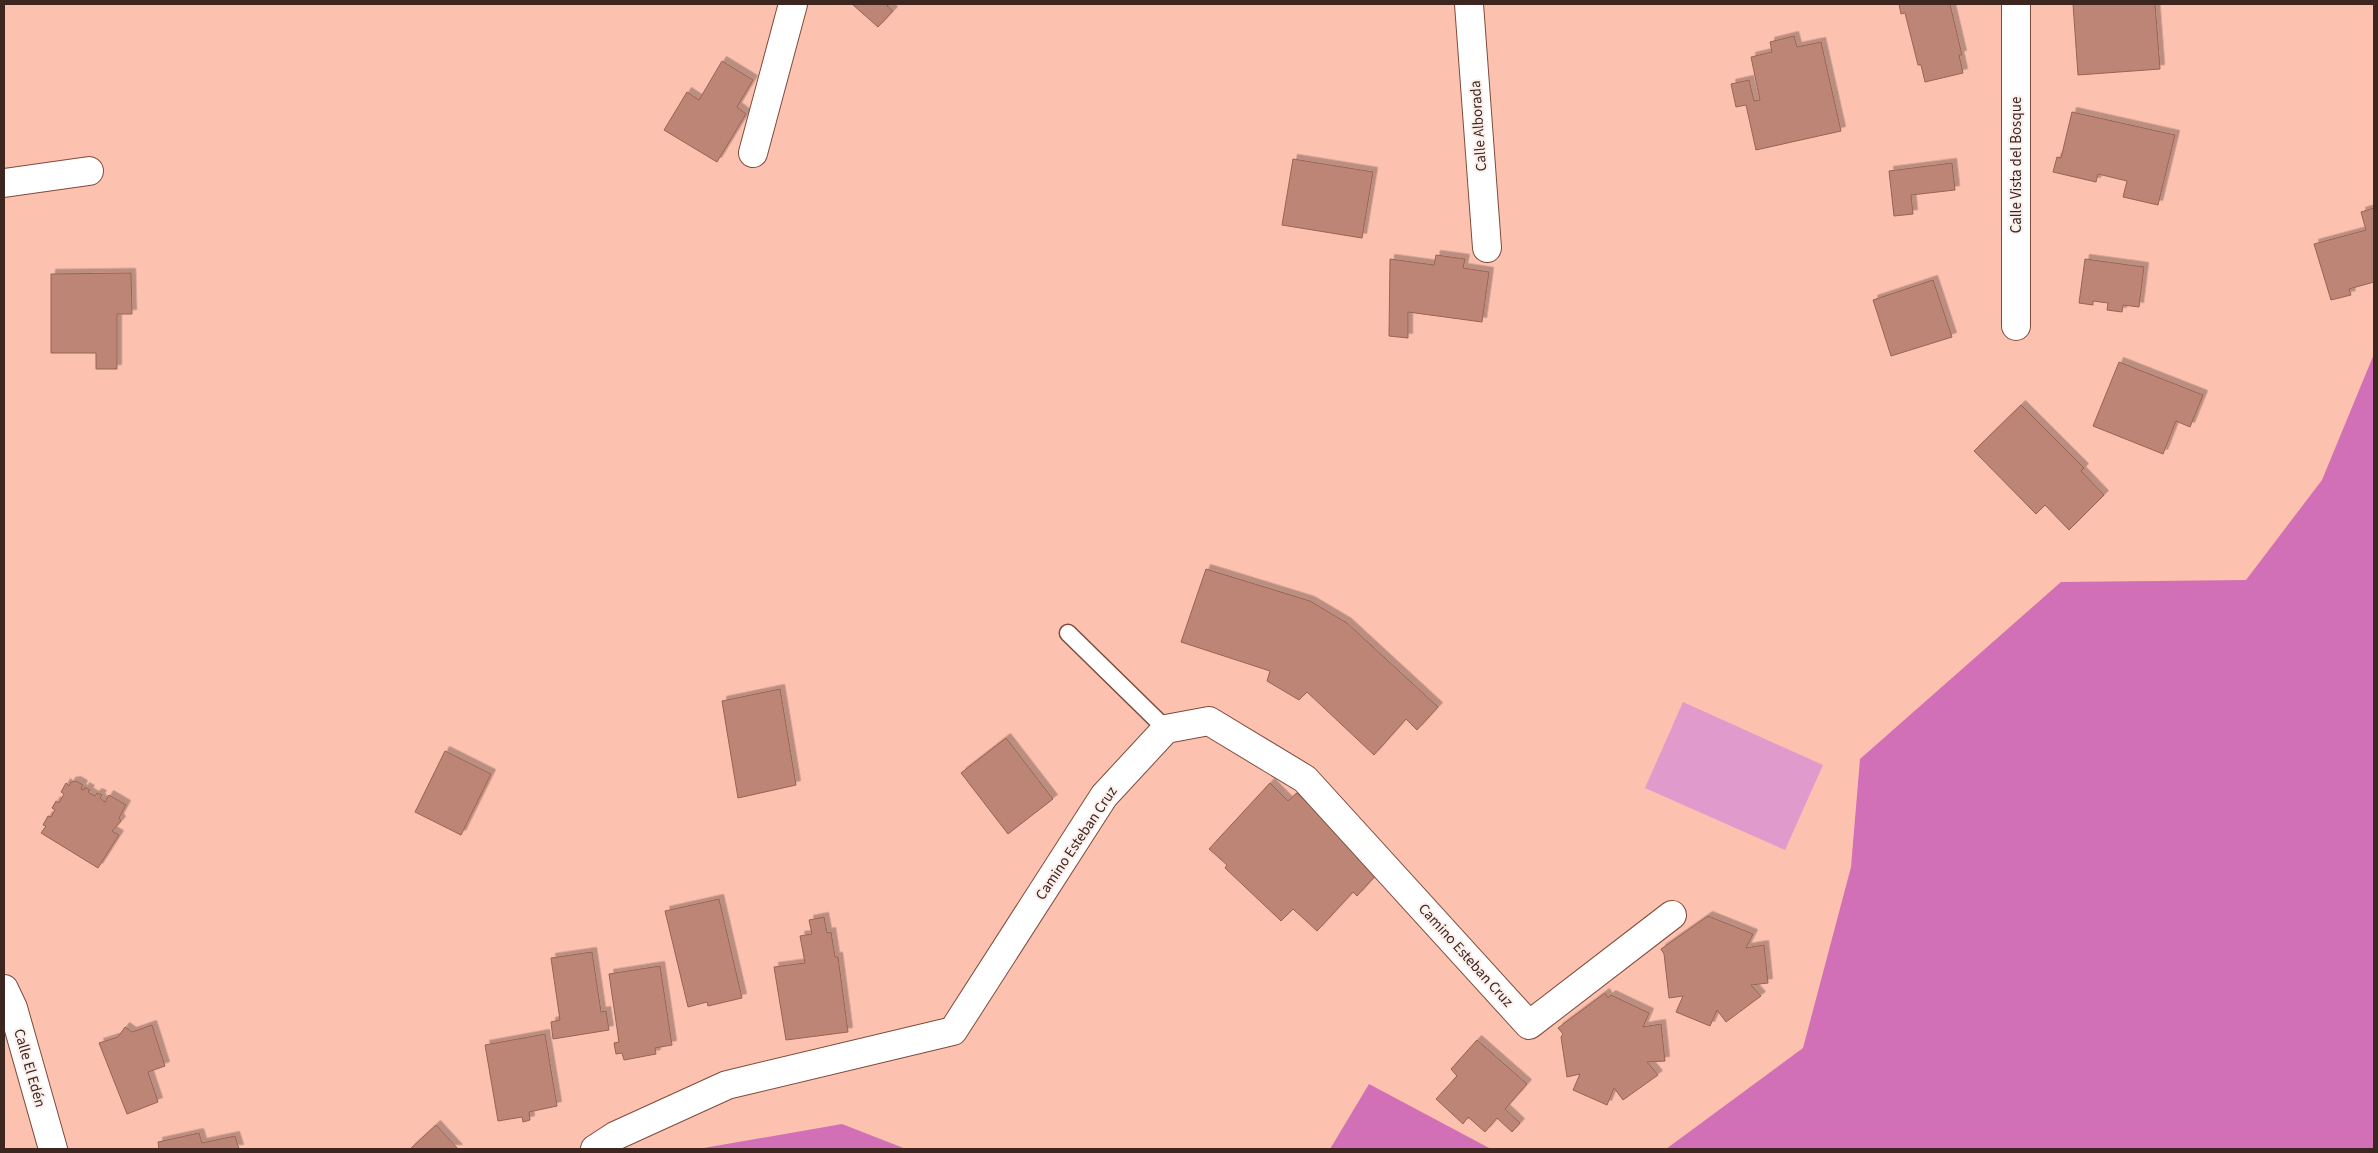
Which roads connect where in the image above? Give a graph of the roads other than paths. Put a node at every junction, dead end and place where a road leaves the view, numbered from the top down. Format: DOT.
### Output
graph roads {
  1 [pos="793,4"];
  2 [pos="1469,4"];
  3 [pos="2016,4"];
  4 [pos="753,153"];
  5 [pos="89,170"];
  6 [pos="4,183"];
  7 [pos="1487,248"];
  8 [pos="2016,326"];
  9 [pos="1068,633"];
  10 [pos="1166,729"];
  11 [pos="1672,915"];
  12 [pos="4,989"];
  13 [pos="53,1149"];
  14 [pos="595,1149"];
  1 -- 4 [label="street"];
  2 -- 7 [label="street, Calle Alborada"];
  3 -- 8 [label="street, Calle Vista del Bosque"];
  5 -- 6 [label="street"];
  9 -- 10 [label="lane"];
  10 -- 11 [label="street, Camino Esteban Cruz"];
  10 -- 14 [label="street, Camino Esteban Cruz"];
  12 -- 13 [label="street, Calle El Edén"];
}
